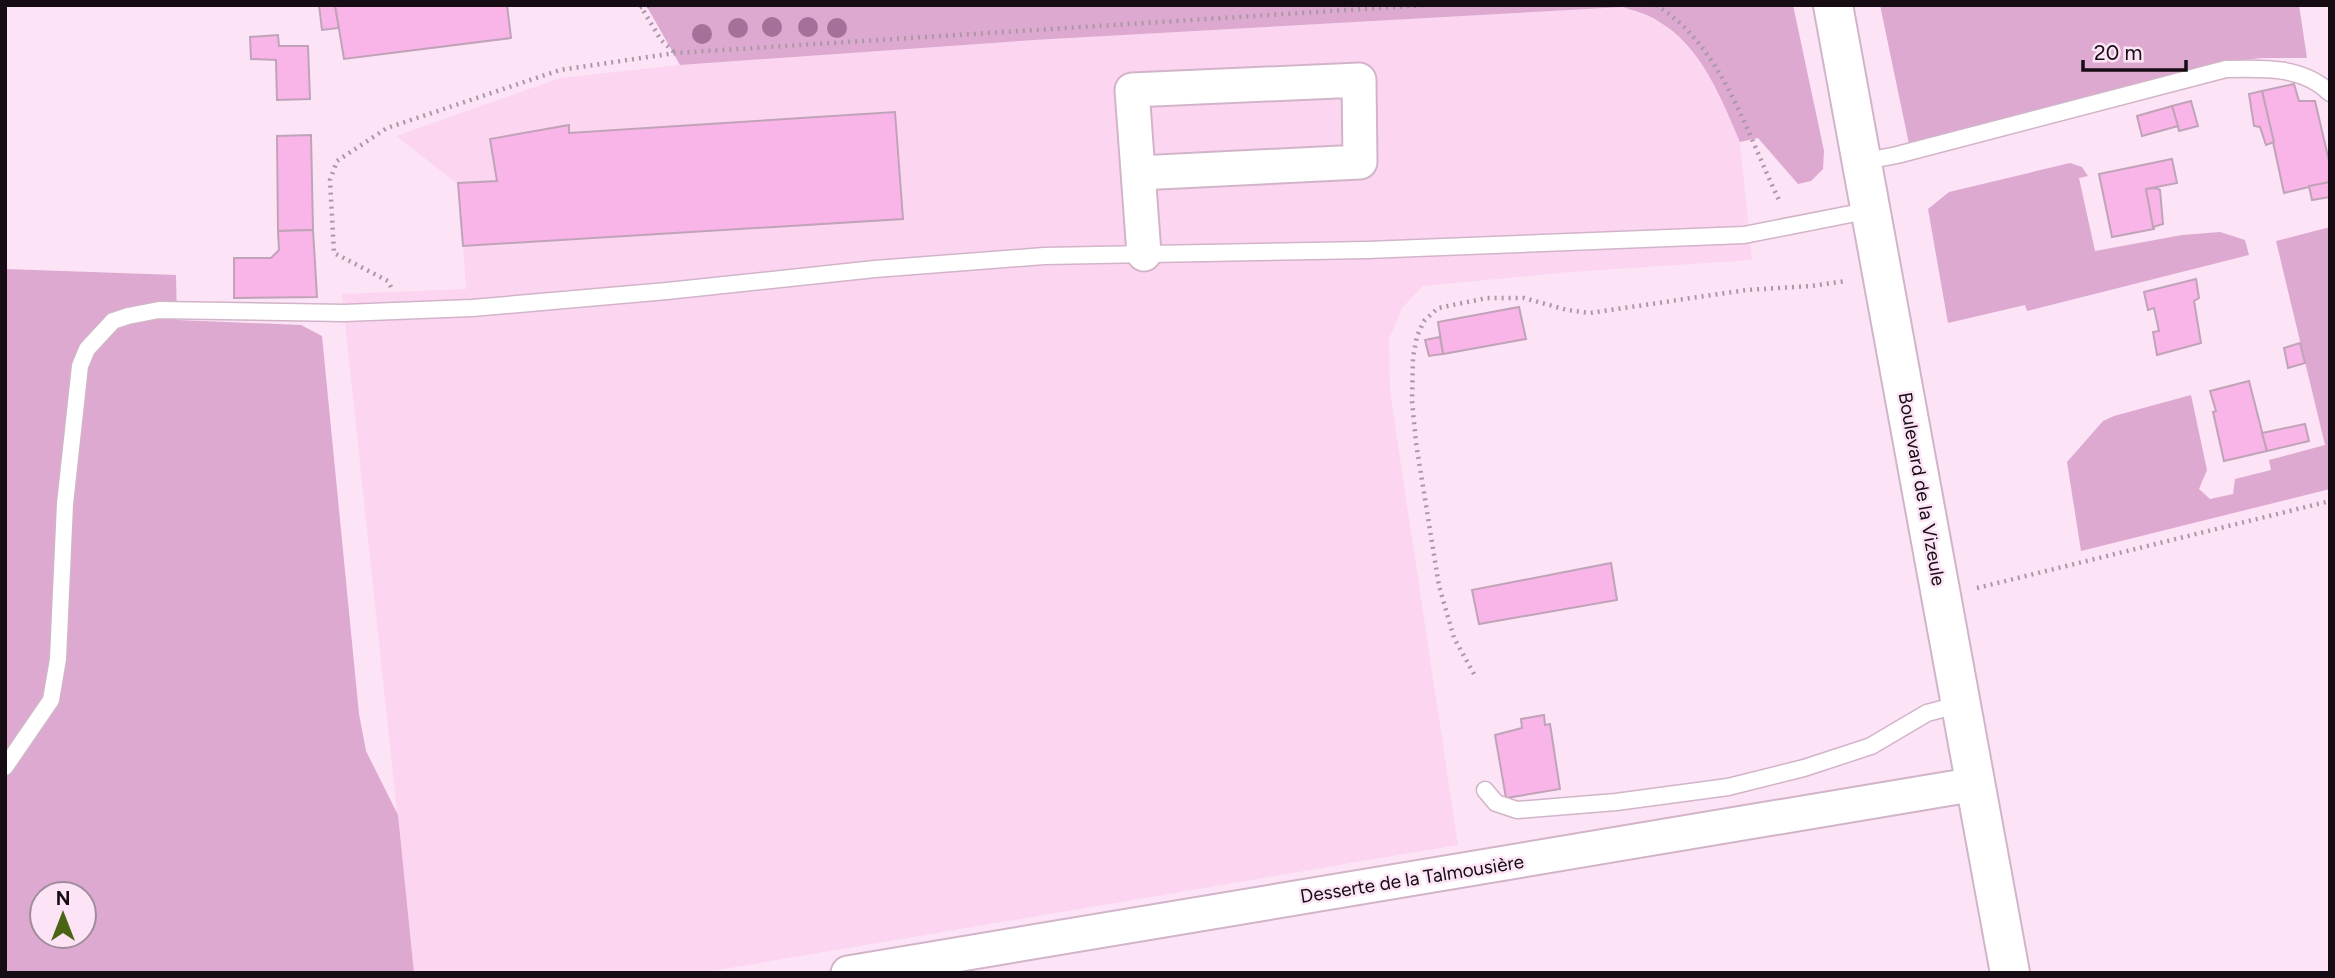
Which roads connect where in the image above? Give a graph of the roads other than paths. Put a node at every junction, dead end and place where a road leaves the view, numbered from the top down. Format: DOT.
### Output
graph roads {
  1 [pos="1833,5"];
  2 [pos="2330,93"];
  3 [pos="1861,162"];
  4 [pos="1138,173"];
  5 [pos="1871,211"];
  6 [pos="1144,254"];
  7 [pos="1961,704"];
  8 [pos="5,767"];
  9 [pos="1976,784"];
  10 [pos="1485,790"];
  11 [pos="848,973"];
  12 [pos="2010,973"];
  1 -- 3 [label="main road, Boulevard de la Vizeule"];
  2 -- 3 [label="lane"];
  3 -- 5 [label="main road, Boulevard de la Vizeule"];
  4 -- 4 [label="street"];
  4 -- 6 [label="street"];
  5 -- 6 [label="lane"];
  5 -- 7 [label="main road, Boulevard de la Vizeule"];
  6 -- 8 [label="lane"];
  7 -- 9 [label="main road, Boulevard de la Vizeule"];
  7 -- 10 [label="lane"];
  9 -- 11 [label="street, Desserte de la Talmousière"];
  9 -- 12 [label="main road, Boulevard de la Vizeule"];
}
